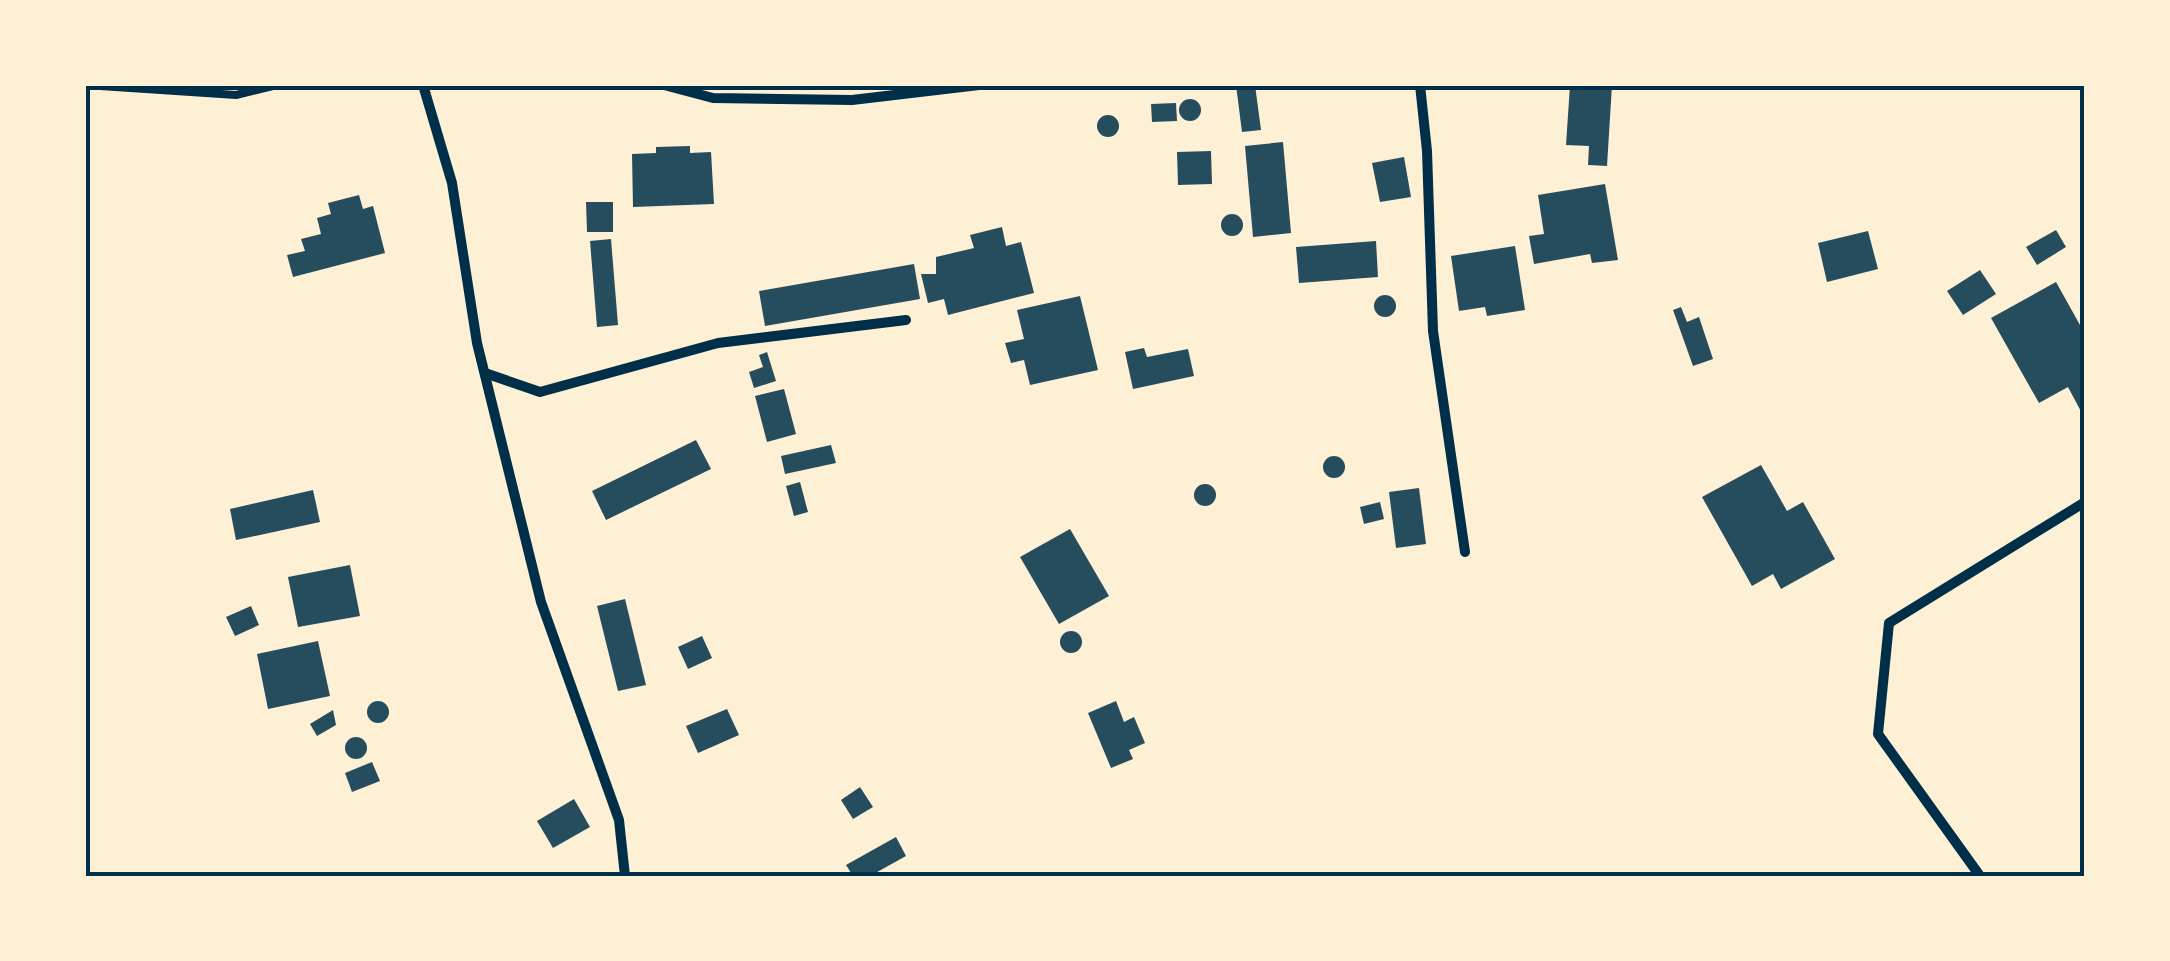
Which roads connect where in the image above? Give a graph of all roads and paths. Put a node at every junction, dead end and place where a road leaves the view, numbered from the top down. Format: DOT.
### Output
graph roads {
  1 [pos="85,85"];
  2 [pos="278,85"];
  3 [pos="423,85"];
  4 [pos="664,85"];
  5 [pos="979,85"];
  6 [pos="1420,85"];
  7 [pos="906,320"];
  8 [pos="484,373"];
  9 [pos="2085,502"];
  10 [pos="1465,552"];
  11 [pos="625,876"];
  12 [pos="1980,876"];
  1 -- 2 [label="lane"];
  3 -- 8 [label="street"];
  4 -- 5 [label="street"];
  6 -- 10 [label="street"];
  7 -- 8 [label="street"];
  8 -- 11 [label="street"];
  9 -- 12 [label="street"];
}
